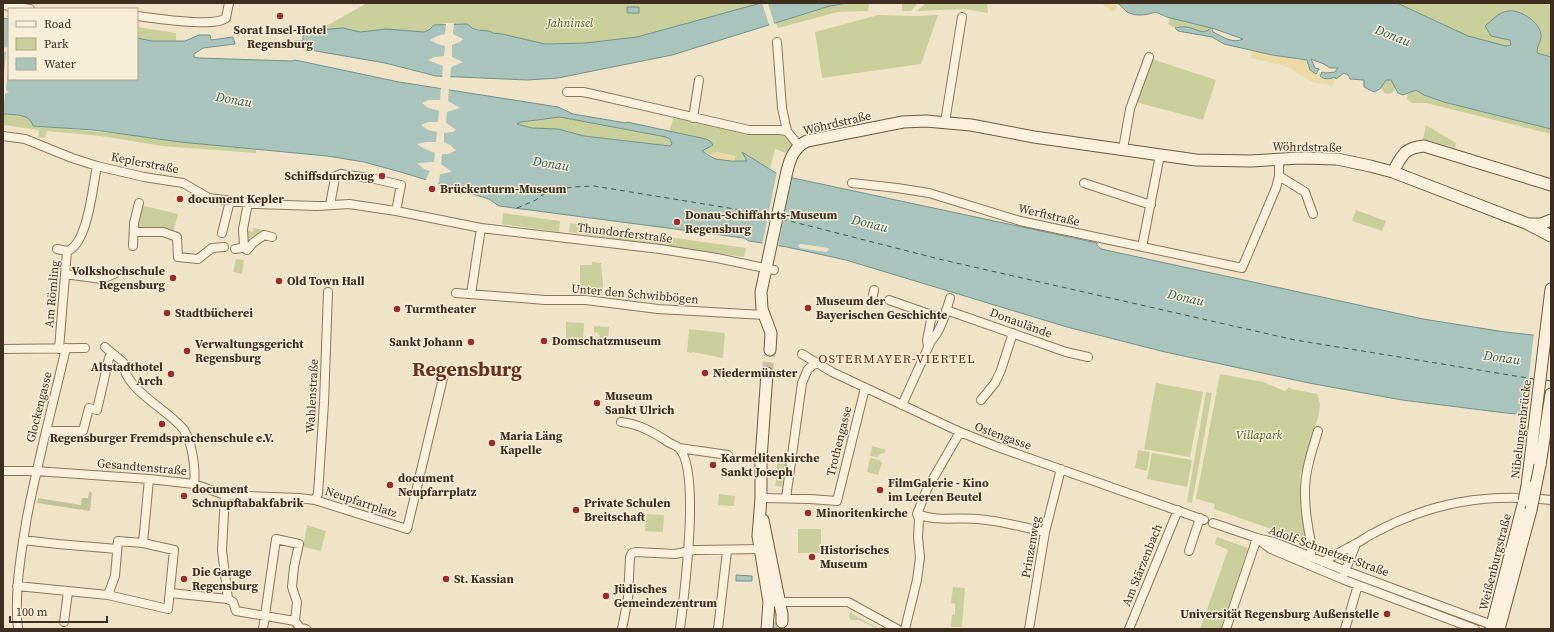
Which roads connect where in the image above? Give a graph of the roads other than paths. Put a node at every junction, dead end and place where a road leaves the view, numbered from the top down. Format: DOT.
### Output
graph roads {
  1 [pos="229,3"];
  2 [pos="3,5"];
  3 [pos="23,8"];
  4 [pos="138,16"];
  5 [pos="962,17"];
  6 [pos="777,42"];
  7 [pos="1149,57"];
  8 [pos="699,80"];
  9 [pos="567,92"];
  10 [pos="693,118"];
  11 [pos="945,122"];
  12 [pos="788,131"];
  13 [pos="3,136"];
  14 [pos="799,146"];
  15 [pos="1123,149"];
  16 [pos="1160,155"];
  17 [pos="1279,158"];
  18 [pos="97,166"];
  19 [pos="1393,172"];
  20 [pos="1279,176"];
  21 [pos="852,183"];
  22 [pos="1084,183"];
  23 [pos="1551,185"];
  24 [pos="230,201"];
  25 [pos="139,203"];
  26 [pos="252,203"];
  27 [pos="330,205"];
  28 [pos="1151,206"];
  29 [pos="396,211"];
  30 [pos="1313,214"];
  31 [pos="1551,220"];
  32 [pos="1528,224"];
  33 [pos="481,228"];
  34 [pos="134,232"];
  35 [pos="222,233"];
  36 [pos="1551,236"];
  37 [pos="272,237"];
  38 [pos="133,246"];
  39 [pos="221,247"];
  40 [pos="1142,247"];
  41 [pos="57,249"];
  42 [pos="235,249"];
  43 [pos="247,250"];
  44 [pos="67,251"];
  45 [pos="769,269"];
  46 [pos="65,274"];
  47 [pos="114,274"];
  48 [pos="1551,288"];
  49 [pos="328,292"];
  50 [pos="456,293"];
  51 [pos="471,294"];
  52 [pos="950,298"];
  53 [pos="889,300"];
  54 [pos="946,310"];
  55 [pos="764,315"];
  56 [pos="1013,333"];
  57 [pos="105,347"];
  58 [pos="85,348"];
  59 [pos="928,348"];
  60 [pos="62,349"];
  61 [pos="3,350"];
  62 [pos="770,350"];
  63 [pos="112,353"];
  64 [pos="802,354"];
  65 [pos="1088,357"];
  66 [pos="816,363"];
  67 [pos="768,373"];
  68 [pos="444,374"];
  69 [pos="865,388"];
  70 [pos="1551,394"];
  71 [pos="981,400"];
  72 [pos="902,405"];
  73 [pos="621,422"];
  74 [pos="46,431"];
  75 [pos="1318,431"];
  76 [pos="960,432"];
  77 [pos="679,448"];
  78 [pos="728,455"];
  79 [pos="1061,469"];
  80 [pos="3,471"];
  81 [pos="36,471"];
  82 [pos="149,479"];
  83 [pos="194,484"];
  84 [pos="225,495"];
  85 [pos="277,497"];
  86 [pos="761,498"];
  87 [pos="786,498"];
  88 [pos="315,500"];
  89 [pos="1551,500"];
  90 [pos="1526,506"];
  91 [pos="1178,510"];
  92 [pos="917,514"];
  93 [pos="1213,523"];
  94 [pos="1045,532"];
  95 [pos="1257,538"];
  96 [pos="23,540"];
  97 [pos="142,543"];
  98 [pos="1356,544"];
  99 [pos="118,545"];
  100 [pos="764,549"];
  101 [pos="727,551"];
  102 [pos="1189,551"];
  103 [pos="688,552"];
  104 [pos="1310,557"];
  105 [pos="1323,562"];
  106 [pos="1344,575"];
  107 [pos="1358,585"];
  108 [pos="17,586"];
  109 [pos="68,592"];
  110 [pos="170,593"];
  111 [pos="108,595"];
  112 [pos="228,599"];
  113 [pos="774,602"];
  114 [pos="265,617"];
  115 [pos="295,620"];
  116 [pos="64,622"];
  117 [pos="779,622"];
  118 [pos="1497,628"];
  119 [pos="18,629"];
  120 [pos="263,629"];
  121 [pos="306,629"];
  122 [pos="622,629"];
  123 [pos="680,629"];
  124 [pos="718,629"];
  125 [pos="767,629"];
  126 [pos="897,629"];
  127 [pos="905,629"];
  128 [pos="1029,629"];
  129 [pos="1129,629"];
  130 [pos="1226,629"];
  131 [pos="1345,629"];
  132 [pos="1475,629"];
  1 -- 4 [label="street"];
  2 -- 3 [label="street"];
  5 -- 11 [label="street"];
  6 -- 12 [label="street"];
  7 -- 15 [label="street"];
  8 -- 10 [label="street"];
  9 -- 10 [label="street, Wöhrdstraße"];
  10 -- 12 [label="street, Wöhrdstraße"];
  11 -- 14 [label="street, Wöhrdstraße"];
  11 -- 15 [label="street, Wöhrdstraße"];
  12 -- 14 [label="street, Wöhrdstraße"];
  13 -- 18 [label="street, Keplerstraße"];
  14 -- 45 [label="street"];
  15 -- 16 [label="street, Wöhrdstraße"];
  16 -- 17 [label="street, Wöhrdstraße"];
  16 -- 28 [label="street"];
  17 -- 19 [label="street, Wöhrdstraße"];
  17 -- 20 [label="street"];
  18 -- 24 [label="street, Keplerstraße"];
  18 -- 44 [label="street"];
  19 -- 23 [label="street"];
  19 -- 32 [label="street, Wöhrdstraße"];
  20 -- 30 [label="street"];
  20 -- 40 [label="street, Werftstraße"];
  21 -- 40 [label="street, Werftstraße"];
  22 -- 28 [label="street"];
  24 -- 26 [label="street, Keplerstraße"];
  24 -- 35 [label="street"];
  25 -- 34 [label="street"];
  26 -- 27 [label="street, Keplerstraße"];
  26 -- 42 [label="street"];
  27 -- 29 [label="street, Keplerstraße"];
  27 -- 29 [label="street"];
  28 -- 40 [label="street"];
  29 -- 33 [label="street, Thundorferstraße"];
  31 -- 32 [label="street"];
  32 -- 36 [label="street, Wöhrdstraße"];
  33 -- 45 [label="street, Thundorferstraße"];
  33 -- 51 [label="street"];
  34 -- 38 [label="street"];
  34 -- 39 [label="street"];
  37 -- 43 [label="street"];
  41 -- 44 [label="street, Am Römling"];
  44 -- 46 [label="street, Am Römling"];
  45 -- 55 [label="street"];
  46 -- 47 [label="street"];
  46 -- 60 [label="street, Am Römling"];
  48 -- 90 [label="street, Nibelungenbrücke, bridge"];
  49 -- 88 [label="street, Wahlenstraße"];
  50 -- 51 [label="street, Unter den Schwibbögen"];
  51 -- 55 [label="street, Unter den Schwibbögen"];
  52 -- 54 [label="street"];
  53 -- 59 [label="street"];
  54 -- 56 [label="street, Donaulände"];
  54 -- 59 [label="street"];
  55 -- 62 [label="street"];
  56 -- 65 [label="street, Donaulände"];
  56 -- 71 [label="street"];
  57 -- 63 [label="street"];
  58 -- 60 [label="street"];
  59 -- 72 [label="street"];
  60 -- 61 [label="street"];
  60 -- 74 [label="street, Glockengasse"];
  63 -- 74 [label="street"];
  63 -- 83 [label="street"];
  64 -- 66 [label="street, Ostengasse"];
  66 -- 69 [label="street, Ostengasse"];
  66 -- 87 [label="street"];
  67 -- 86 [label="street"];
  68 -- 88 [label="street, Neupfarrplatz"];
  69 -- 72 [label="street, Ostengasse"];
  69 -- 87 [label="street, Trothengasse"];
  70 -- 90 [label="street, Nibelungenbrücke, bridge"];
  72 -- 76 [label="street, Ostengasse"];
  73 -- 77 [label="street"];
  74 -- 81 [label="street, Glockengasse"];
  75 -- 104 [label="street"];
  76 -- 79 [label="street, Ostengasse"];
  76 -- 92 [label="street"];
  77 -- 78 [label="street"];
  77 -- 103 [label="street"];
  79 -- 91 [label="street, Ostengasse"];
  79 -- 94 [label="street, Prinzenweg"];
  80 -- 81 [label="street, Gesandtenstraße"];
  81 -- 82 [label="street, Gesandtenstraße"];
  81 -- 96 [label="street, Glockengasse"];
  82 -- 83 [label="street, Gesandtenstraße"];
  82 -- 97 [label="street"];
  83 -- 84 [label="street, Gesandtenstraße"];
  84 -- 85 [label="street, Gesandtenstraße"];
  84 -- 112 [label="street"];
  85 -- 88 [label="street, Neupfarrplatz"];
  86 -- 87 [label="street"];
  86 -- 100 [label="street"];
  89 -- 98 [label="street"];
  90 -- 118 [label="street, Weißenburgstraße"];
  91 -- 102 [label="street, Ostengasse"];
  91 -- 129 [label="street, Am Stärzenbach"];
  92 -- 94 [label="street"];
  92 -- 127 [label="street"];
  93 -- 95 [label="street"];
  94 -- 128 [label="street, Prinzenweg"];
  95 -- 104 [label="street, Adolf-Schmetzer-Straße"];
  95 -- 106 [label="street, Adolf-Schmetzer-Straße"];
  95 -- 130 [label="street"];
  96 -- 99 [label="street"];
  96 -- 108 [label="street, Glockengasse"];
  97 -- 99 [label="street"];
  97 -- 110 [label="street"];
  98 -- 105 [label="street"];
  98 -- 106 [label="street"];
  99 -- 111 [label="street"];
  100 -- 101 [label="street"];
  100 -- 113 [label="street"];
  101 -- 103 [label="street"];
  101 -- 124 [label="street"];
  103 -- 122 [label="street"];
  103 -- 123 [label="street"];
  104 -- 105 [label="street, Adolf-Schmetzer-Straße"];
  105 -- 106 [label="street, Adolf-Schmetzer-Straße"];
  106 -- 107 [label="street, Adolf-Schmetzer-Straße"];
  106 -- 118 [label="street, Adolf-Schmetzer-Straße"];
  107 -- 131 [label="street"];
  107 -- 132 [label="street, Adolf-Schmetzer-Straße"];
  108 -- 109 [label="street"];
  108 -- 119 [label="street, Glockengasse"];
  109 -- 111 [label="street"];
  109 -- 116 [label="street"];
  110 -- 111 [label="street"];
  110 -- 112 [label="street"];
  112 -- 114 [label="street"];
  113 -- 117 [label="street"];
  113 -- 125 [label="street"];
  113 -- 126 [label="street"];
  114 -- 115 [label="street"];
  114 -- 115 [label="street"];
  114 -- 120 [label="street"];
  115 -- 121 [label="street"];
}
